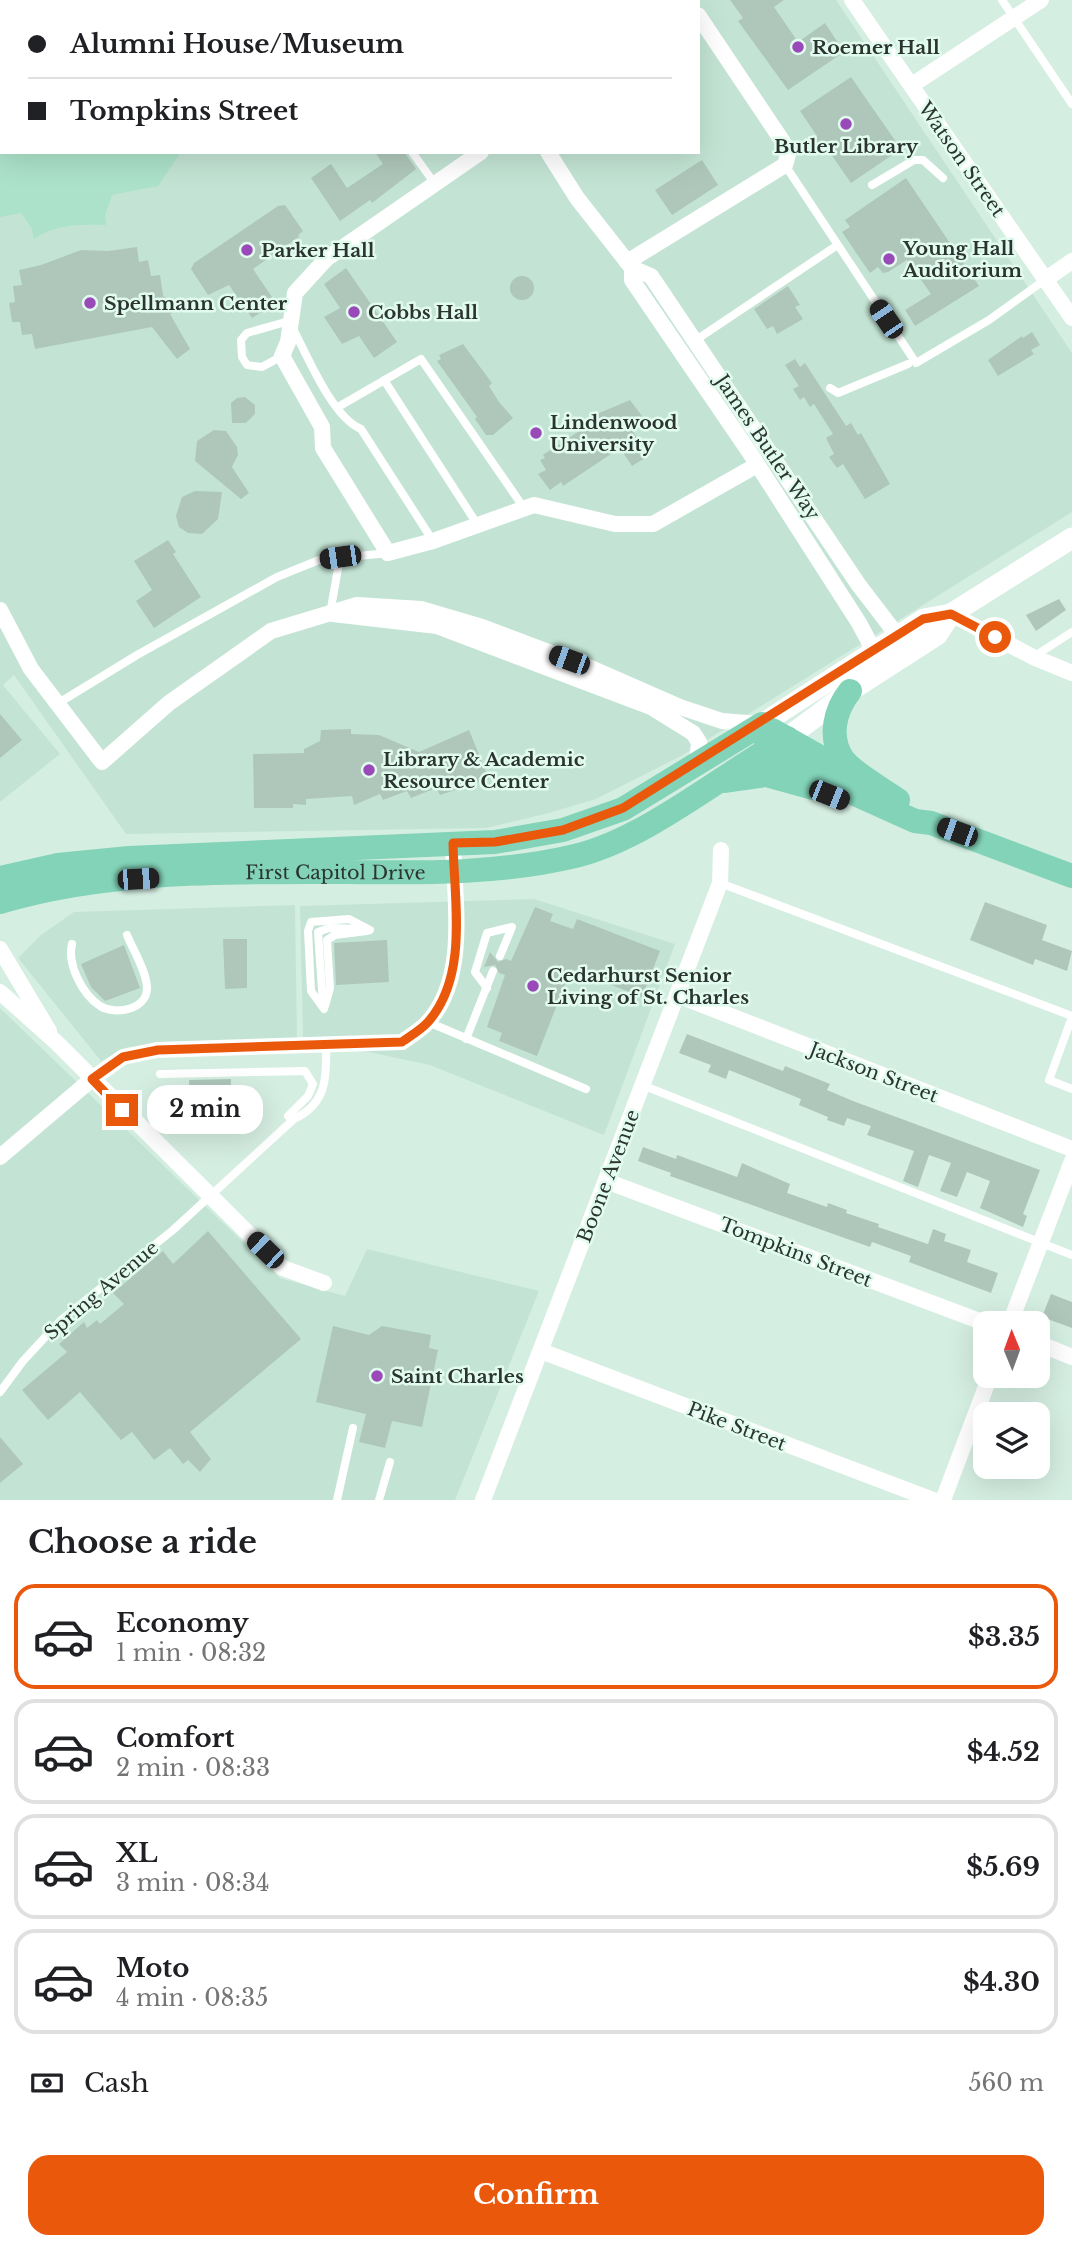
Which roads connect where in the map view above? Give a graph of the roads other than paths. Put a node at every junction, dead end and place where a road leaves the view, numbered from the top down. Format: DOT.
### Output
graph roads {
  1 [pos="852,0"];
  2 [pos="1002,0"];
  3 [pos="1041,0"];
  4 [pos="1013,18"];
  5 [pos="704,33"];
  6 [pos="912,85"];
  7 [pos="1072,104"];
  8 [pos="413,154"];
  9 [pos="478,154"];
  10 [pos="549,154"];
  11 [pos="785,165"];
  12 [pos="943,178"];
  13 [pos="435,184"];
  14 [pos="872,185"];
  15 [pos="836,246"];
  16 [pos="1072,261"];
  17 [pos="629,265"];
  18 [pos="1046,279"];
  19 [pos="1072,318"];
  20 [pos="289,321"];
  21 [pos="696,340"];
  22 [pos="282,356"];
  23 [pos="908,363"];
  24 [pos="384,380"];
  25 [pos="830,388"];
  26 [pos="338,407"];
  27 [pos="757,465"];
  28 [pos="524,508"];
  29 [pos="477,524"];
  30 [pos="1072,539"];
  31 [pos="433,541"];
  32 [pos="388,553"];
  33 [pos="340,557"];
  34 [pos="0,610"];
  35 [pos="330,614"];
  36 [pos="951,614"];
  37 [pos="1072,632"];
  38 [pos="897,635"];
  39 [pos="874,651"];
  40 [pos="1033,657"];
  41 [pos="1072,673"];
  42 [pos="850,691"];
  43 [pos="57,704"];
  44 [pos="762,724"];
  45 [pos="778,743"];
  46 [pos="696,765"];
  47 [pos="714,782"];
  48 [pos="898,800"];
  49 [pos="923,822"];
  50 [pos="453,843"];
  51 [pos="722,850"];
  52 [pos="454,873"];
  53 [pos="1072,876"];
  54 [pos="0,878"];
  55 [pos="720,883"];
  56 [pos="0,902"];
  57 [pos="127,935"];
  58 [pos="72,944"];
  59 [pos="0,949"];
  60 [pos="500,956"];
  61 [pos="493,971"];
  62 [pos="486,988"];
  63 [pos="0,992"];
  64 [pos="677,995"];
  65 [pos="324,1010"];
  66 [pos="1072,1017"];
  67 [pos="428,1022"];
  68 [pos="466,1039"];
  69 [pos="56,1042"];
  70 [pos="327,1047"];
  71 [pos="160,1074"];
  72 [pos="92,1079"];
  73 [pos="642,1085"];
  74 [pos="586,1089"];
  75 [pos="1072,1089"];
  76 [pos="288,1116"];
  77 [pos="1072,1149"];
  78 [pos="0,1157"];
  79 [pos="1072,1161"];
  80 [pos="606,1181"];
  81 [pos="210,1195"];
  82 [pos="1041,1243"];
  83 [pos="1072,1255"];
  84 [pos="324,1283"];
  85 [pos="1015,1311"];
  86 [pos="973,1319"];
  87 [pos="1050,1348"];
  88 [pos="541,1351"];
  89 [pos="1072,1357"];
  90 [pos="985,1388"];
  91 [pos="0,1392"];
  92 [pos="353,1428"];
  93 [pos="390,1462"];
  94 [pos="337,1500"];
  95 [pos="379,1500"];
  96 [pos="483,1500"];
  97 [pos="933,1500"];
  98 [pos="943,1500"];
  1 -- 6 [label="street, Watson Street"];
  2 -- 4 [label="lane"];
  3 -- 4 [label="street"];
  4 -- 6 [label="street"];
  4 -- 7 [label="lane"];
  5 -- 11 [label="street"];
  6 -- 18 [label="street, Watson Street"];
  8 -- 13 [label="lane"];
  9 -- 13 [label="street"];
  10 -- 17 [label="street, James Butler Way"];
  11 -- 15 [label="lane"];
  11 -- 17 [label="street"];
  12 -- 14 [label="lane"];
  13 -- 20 [label="street"];
  15 -- 18 [label="lane"];
  15 -- 21 [label="lane"];
  16 -- 18 [label="street"];
  17 -- 21 [label="street, James Butler Way"];
  17 -- 27 [label="street, James Butler Way"];
  18 -- 19 [label="street, Watson Street"];
  20 -- 22 [label="street"];
  20 -- 22 [label="lane"];
  20 -- 26 [label="lane"];
  21 -- 38 [label="street, James Butler Way"];
  22 -- 32 [label="street"];
  23 -- 25 [label="lane"];
  24 -- 26 [label="lane"];
  24 -- 28 [label="lane"];
  24 -- 29 [label="lane"];
  26 -- 31 [label="lane"];
  27 -- 28 [label="street"];
  27 -- 39 [label="street, James Butler Way"];
  28 -- 29 [label="street"];
  29 -- 31 [label="street"];
  30 -- 36 [label="main road"];
  31 -- 32 [label="street"];
  32 -- 33 [label="lane"];
  33 -- 35 [label="lane"];
  33 -- 43 [label="lane"];
  34 -- 43 [label="street"];
  35 -- 43 [label="street"];
  35 -- 44 [label="street"];
  35 -- 46 [label="street"];
  36 -- 38 [label="main road"];
  36 -- 40 [label="street"];
  36 -- 42 [label="main road"];
  37 -- 40 [label="lane"];
  38 -- 39 [label="main road"];
  39 -- 44 [label="main road"];
  40 -- 41 [label="street"];
  42 -- 45 [label="main road"];
  42 -- 48 [label="main road"];
  44 -- 45 [label="main road"];
  44 -- 46 [label="main road, First Capitol Drive"];
  45 -- 47 [label="main road, First Capitol Drive"];
  45 -- 48 [label="main road"];
  45 -- 49 [label="main road"];
  46 -- 50 [label="main road, First Capitol Drive"];
  47 -- 49 [label="main road"];
  47 -- 52 [label="main road, First Capitol Drive"];
  48 -- 49 [label="main road"];
  49 -- 53 [label="main road"];
  50 -- 52 [label="street"];
  50 -- 54 [label="main road, First Capitol Drive"];
  51 -- 55 [label="street, Boone Avenue"];
  52 -- 56 [label="main road, First Capitol Drive"];
  52 -- 67 [label="street"];
  55 -- 64 [label="street, Boone Avenue"];
  55 -- 66 [label="lane"];
  57 -- 58 [label="lane"];
  59 -- 69 [label="street"];
  60 -- 62 [label="lane"];
  61 -- 62 [label="lane"];
  62 -- 68 [label="lane"];
  63 -- 69 [label="street"];
  64 -- 73 [label="street, Boone Avenue"];
  64 -- 77 [label="street, Jackson Street"];
  65 -- 65 [label="lane"];
  66 -- 75 [label="lane"];
  67 -- 68 [label="lane"];
  67 -- 70 [label="street"];
  68 -- 74 [label="lane"];
  69 -- 72 [label="street"];
  70 -- 72 [label="street"];
  70 -- 81 [label="lane, Spring Avenue"];
  71 -- 76 [label="lane"];
  72 -- 78 [label="street"];
  72 -- 81 [label="street"];
  73 -- 80 [label="street, Boone Avenue"];
  73 -- 82 [label="lane"];
  79 -- 82 [label="street"];
  80 -- 86 [label="street, Tompkins Street"];
  80 -- 88 [label="street, Boone Avenue"];
  81 -- 84 [label="street"];
  81 -- 91 [label="lane, Spring Avenue"];
  82 -- 83 [label="lane"];
  82 -- 85 [label="street"];
  87 -- 89 [label="street"];
  88 -- 96 [label="street, Boone Avenue"];
  88 -- 97 [label="street, Pike Street"];
  90 -- 98 [label="street"];
  92 -- 94 [label="lane"];
  93 -- 95 [label="lane"];
}
